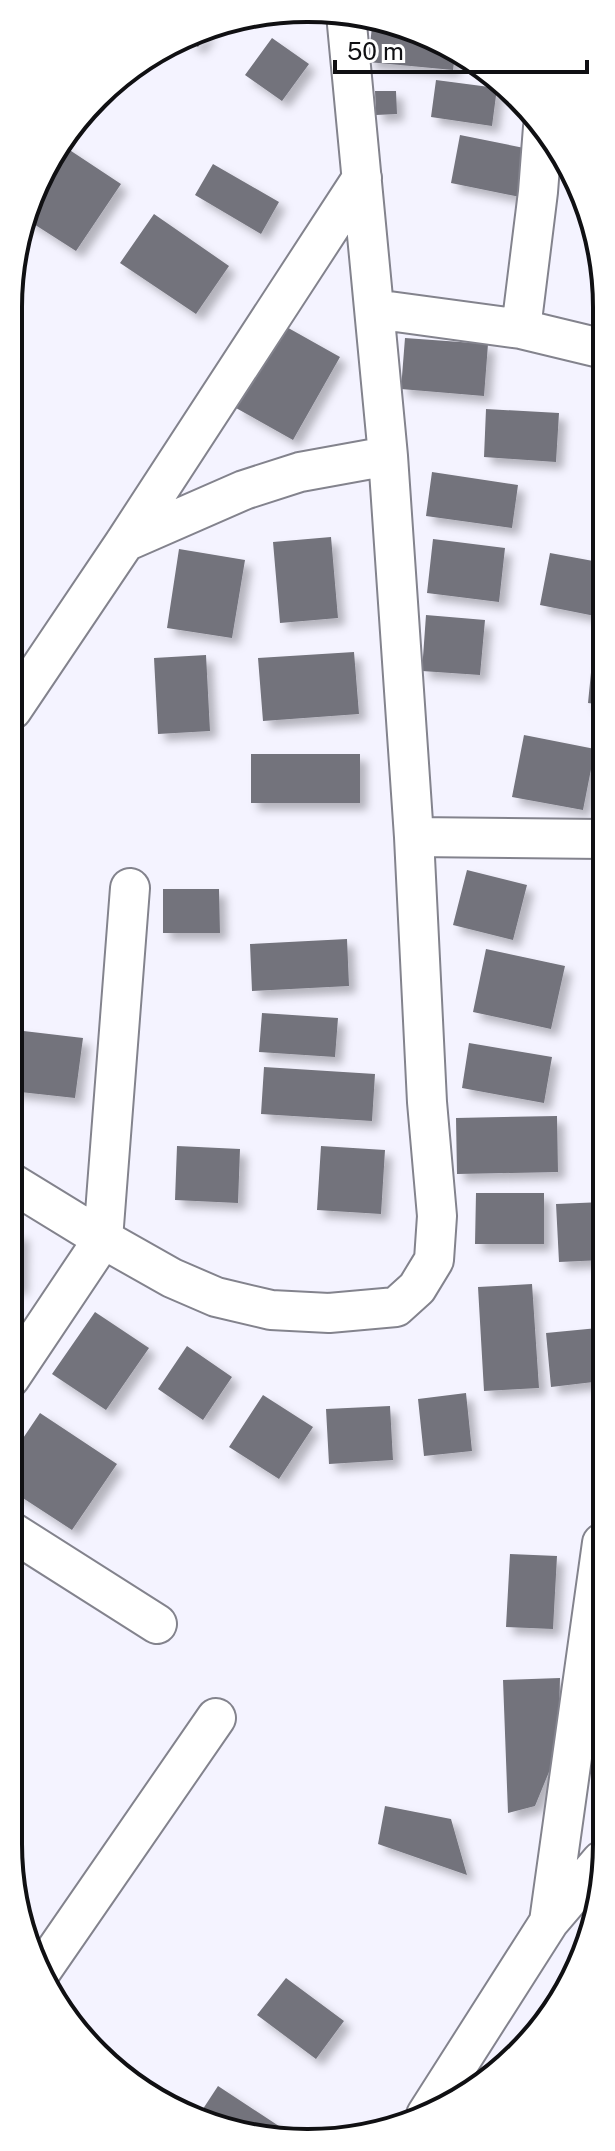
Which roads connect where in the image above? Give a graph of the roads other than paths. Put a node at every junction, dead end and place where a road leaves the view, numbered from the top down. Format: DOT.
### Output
graph roads {
  1 [pos="347,24"];
  2 [pos="542,144"];
  3 [pos="362,178"];
  4 [pos="374,309"];
  5 [pos="521,329"];
  6 [pos="593,346"];
  7 [pos="388,456"];
  8 [pos="125,542"];
  9 [pos="22,695"];
  10 [pos="414,837"];
  11 [pos="593,839"];
  12 [pos="130,888"];
  13 [pos="22,1189"];
  14 [pos="103,1239"];
  15 [pos="22,1360"];
  16 [pos="22,1538"];
  17 [pos="593,1607"];
  18 [pos="157,1624"];
  19 [pos="216,1718"];
  20 [pos="591,1872"];
  21 [pos="549,1922"];
  22 [pos="48,1962"];
  23 [pos="436,2099"];
  1 -- 3 [label="street"];
  2 -- 5 [label="street"];
  3 -- 4 [label="street"];
  3 -- 8 [label="street"];
  4 -- 5 [label="street"];
  4 -- 7 [label="street"];
  5 -- 6 [label="street"];
  7 -- 8 [label="street"];
  7 -- 10 [label="street"];
  8 -- 9 [label="street"];
  10 -- 11 [label="street"];
  10 -- 14 [label="street"];
  12 -- 14 [label="street"];
  13 -- 14 [label="street"];
  14 -- 15 [label="street"];
  16 -- 18 [label="street"];
  17 -- 21 [label="street"];
  19 -- 22 [label="street"];
  20 -- 21 [label="street"];
  21 -- 23 [label="street"];
}
